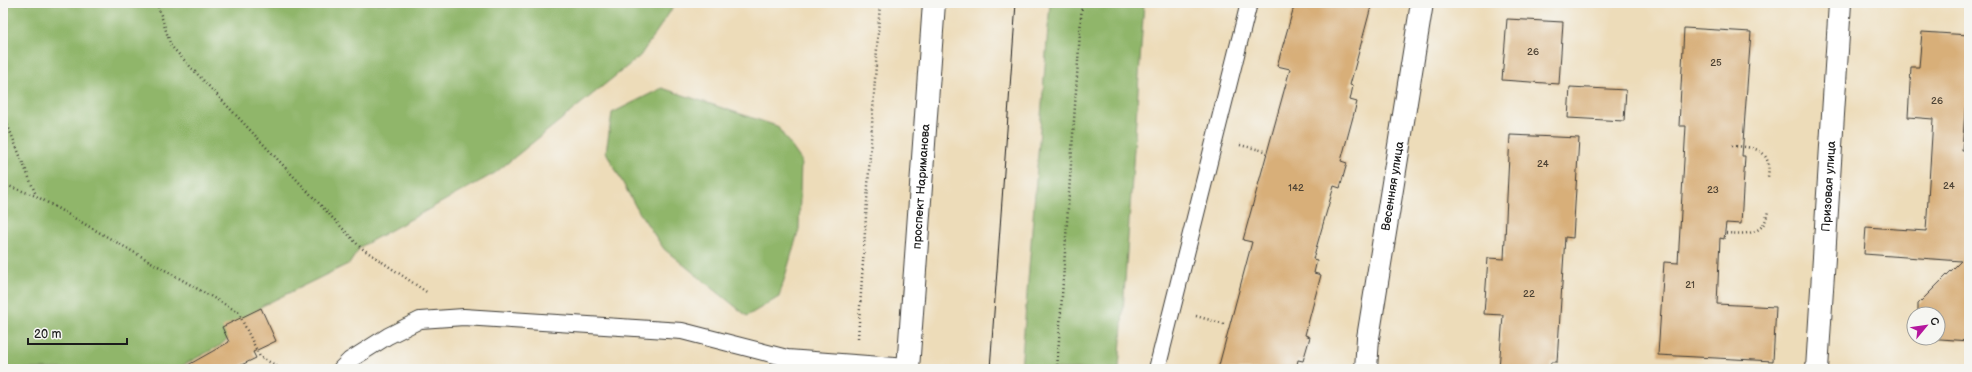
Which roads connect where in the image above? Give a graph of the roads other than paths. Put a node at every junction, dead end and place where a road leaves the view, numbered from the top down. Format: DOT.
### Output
graph roads {
  1 [pos="934,3"];
  2 [pos="1249,3"];
  3 [pos="1422,3"];
  4 [pos="1840,3"];
  5 [pos="787,364"];
  6 [pos="908,368"];
  7 [pos="341,369"];
  8 [pos="1157,369"];
  9 [pos="1366,369"];
  10 [pos="1817,369"];
  1 -- 6 [label="street, проспект Нариманова"];
  2 -- 8 [label="lane"];
  3 -- 9 [label="street, Весенняя улица"];
  4 -- 10 [label="street, Призовая улица"];
  5 -- 6 [label="lane"];
  5 -- 7 [label="lane"];
}
